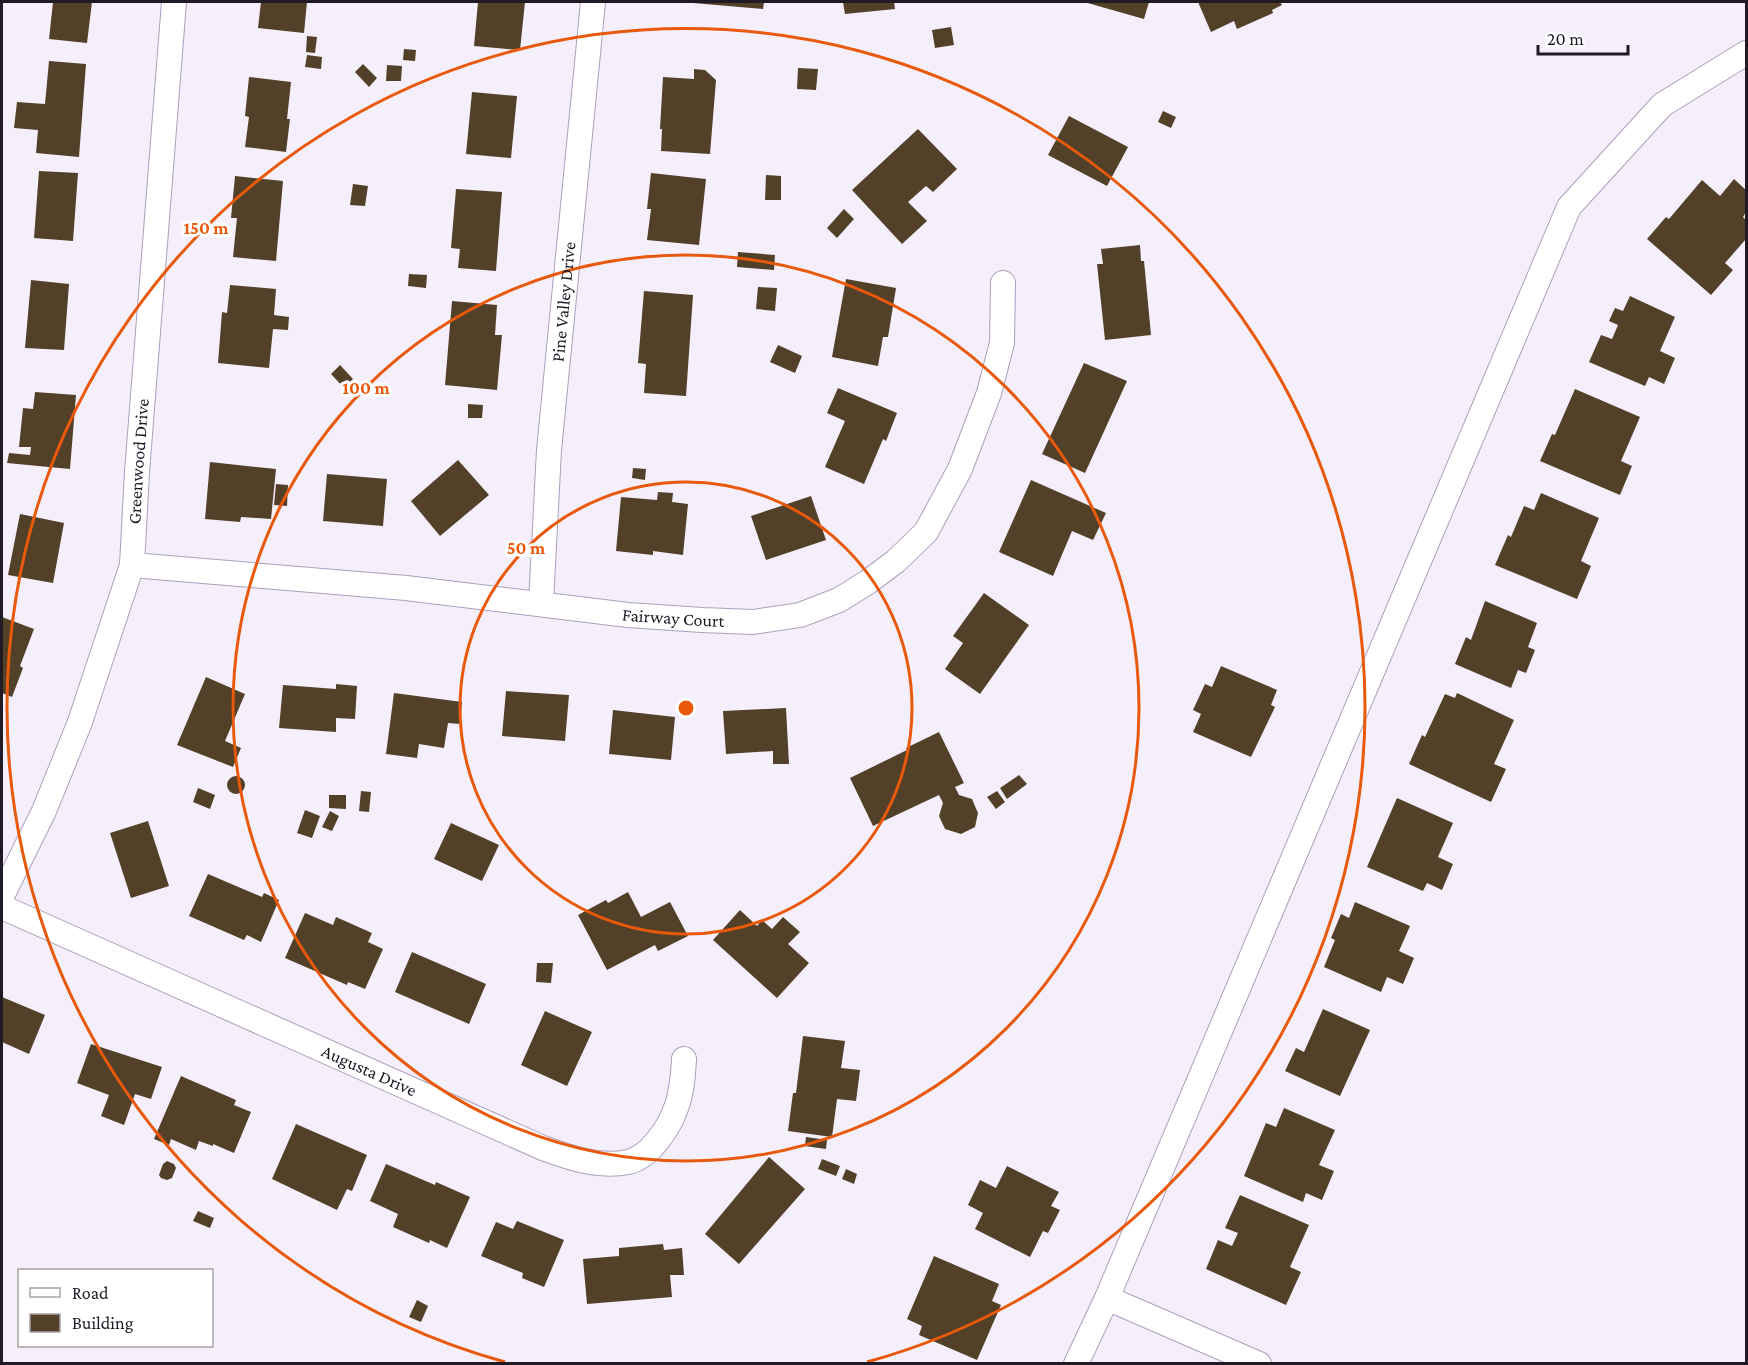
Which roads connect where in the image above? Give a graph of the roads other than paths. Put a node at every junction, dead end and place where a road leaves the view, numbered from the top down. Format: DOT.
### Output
graph roads {
  1 [pos="174,2"];
  2 [pos="593,2"];
  3 [pos="1746,53"];
  4 [pos="1003,283"];
  5 [pos="132,565"];
  6 [pos="541,603"];
  7 [pos="2,896"];
  8 [pos="2,907"];
  9 [pos="684,1059"];
  10 [pos="1107,1298"];
  11 [pos="1076,1364"];
  12 [pos="1259,1364"];
  1 -- 5 [label="street, Greenwood Drive"];
  2 -- 6 [label="street, Pine Valley Drive"];
  3 -- 10 [label="street"];
  4 -- 6 [label="street, Fairway Court"];
  5 -- 6 [label="street, Fairway Court"];
  5 -- 7 [label="street, Greenwood Drive"];
  8 -- 9 [label="street, Augusta Drive"];
  10 -- 11 [label="street"];
  10 -- 12 [label="street"];
}
